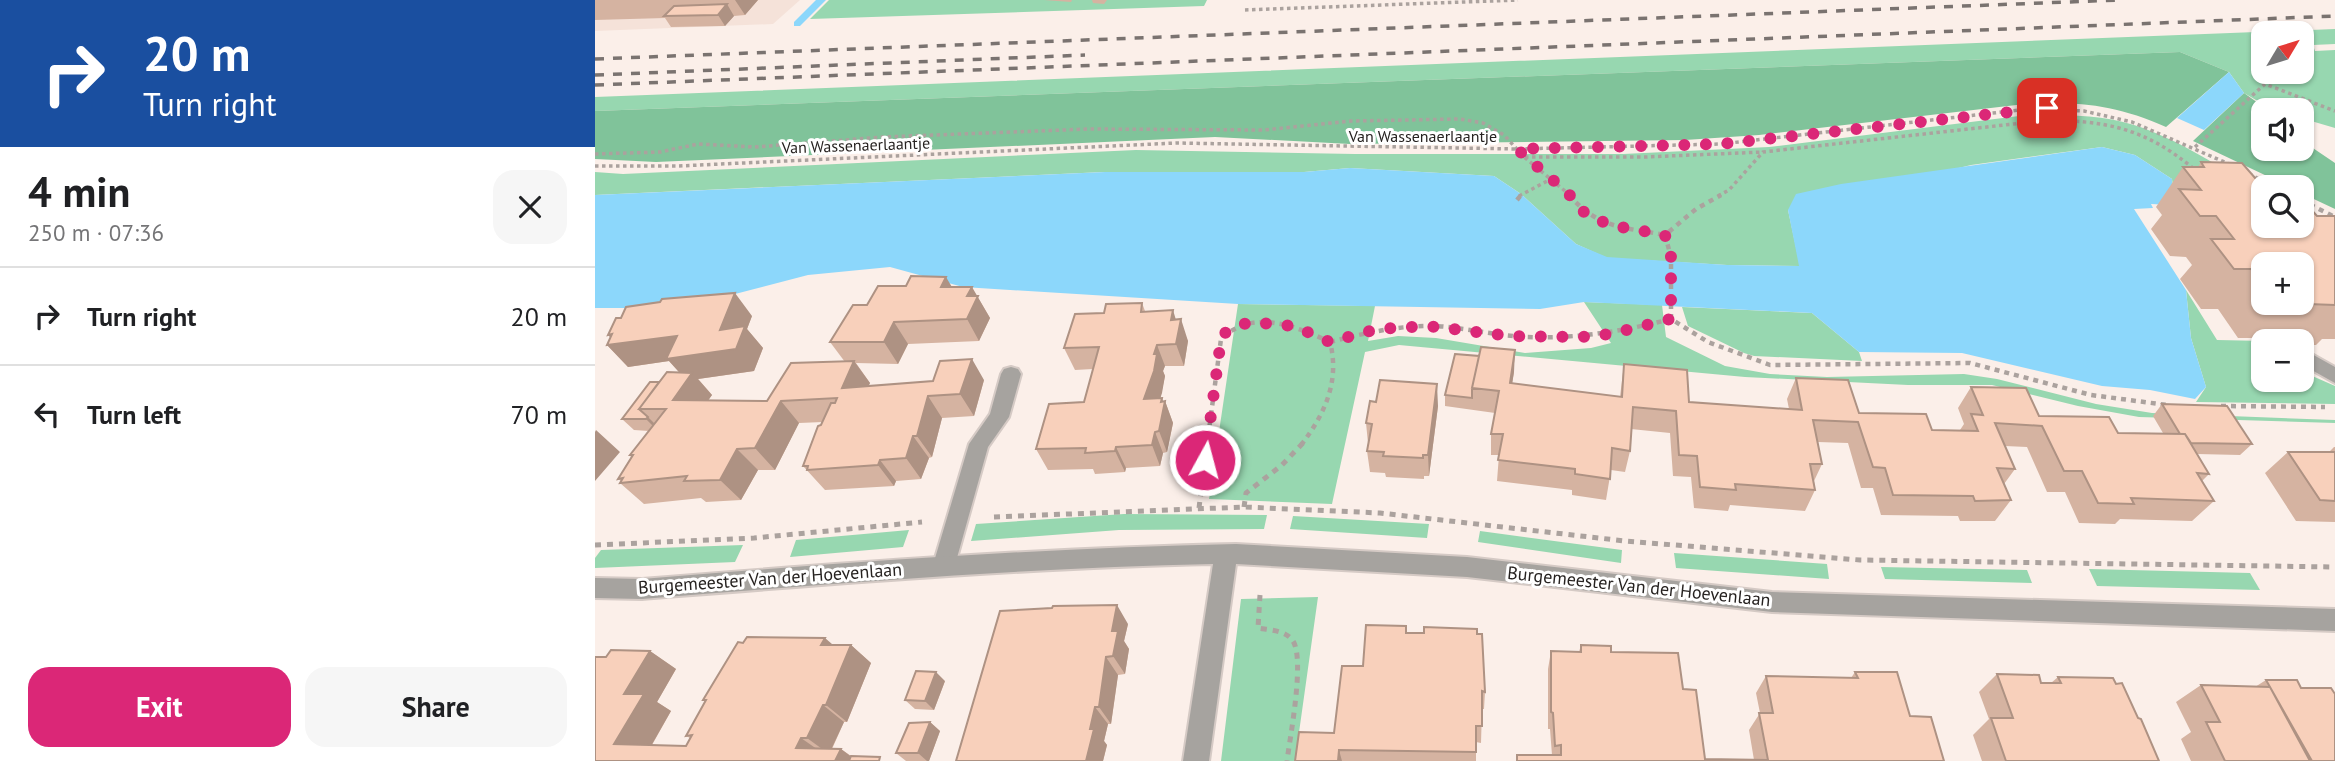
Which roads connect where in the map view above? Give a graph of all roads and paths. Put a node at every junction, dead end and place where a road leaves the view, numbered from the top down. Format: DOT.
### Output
graph roads {
  1 [pos="1518,0"];
  2 [pos="1245,10"];
  3 [pos="2335,111"];
  4 [pos="2195,147"];
  5 [pos="1517,149"];
  6 [pos="1763,152"];
  7 [pos="595,154"];
  8 [pos="1524,157"];
  9 [pos="2229,164"];
  10 [pos="595,166"];
  11 [pos="2241,170"];
  12 [pos="2196,172"];
  13 [pos="2251,175"];
  14 [pos="1551,179"];
  15 [pos="1517,201"];
  16 [pos="2314,206"];
  17 [pos="2335,217"];
  18 [pos="1665,235"];
  19 [pos="1671,319"];
  20 [pos="1330,342"];
  21 [pos="2314,363"];
  22 [pos="1010,374"];
  23 [pos="2335,376"];
  24 [pos="2171,405"];
  25 [pos="2212,406"];
  26 [pos="2335,407"];
  27 [pos="1199,508"];
  28 [pos="1226,555"];
  29 [pos="1266,556"];
  30 [pos="944,565"];
  31 [pos="2335,567"];
  32 [pos="595,588"];
  33 [pos="2335,620"];
  34 [pos="1196,761"];
  35 [pos="1287,761"];
  1 -- 2 [label="path"];
  3 -- 4 [label="path"];
  4 -- 5 [label="path, Van Wassenaerlaantje"];
  4 -- 9 [label="path, Van Wassenaerlaantje"];
  5 -- 7 [label="path"];
  5 -- 8 [label="path"];
  5 -- 10 [label="path, Van Wassenaerlaantje"];
  6 -- 8 [label="path"];
  6 -- 12 [label="path"];
  6 -- 18 [label="path"];
  8 -- 14 [label="path"];
  11 -- 13 [label="path"];
  14 -- 15 [label="path"];
  14 -- 18 [label="path"];
  16 -- 17 [label="path"];
  18 -- 19 [label="path"];
  19 -- 20 [label="path"];
  19 -- 24 [label="path"];
  20 -- 27 [label="path"];
  20 -- 31 [label="path"];
  21 -- 23 [label="street"];
  22 -- 30 [label="street"];
  25 -- 26 [label="path"];
  28 -- 29 [label="street, Burgemeester Van der Hoevenlaan"];
  28 -- 30 [label="street, Burgemeester Van der Hoevenlaan"];
  28 -- 34 [label="street"];
  29 -- 33 [label="street, Burgemeester Van der Hoevenlaan"];
  29 -- 35 [label="path"];
  30 -- 32 [label="street, Burgemeester Van der Hoevenlaan"];
}
